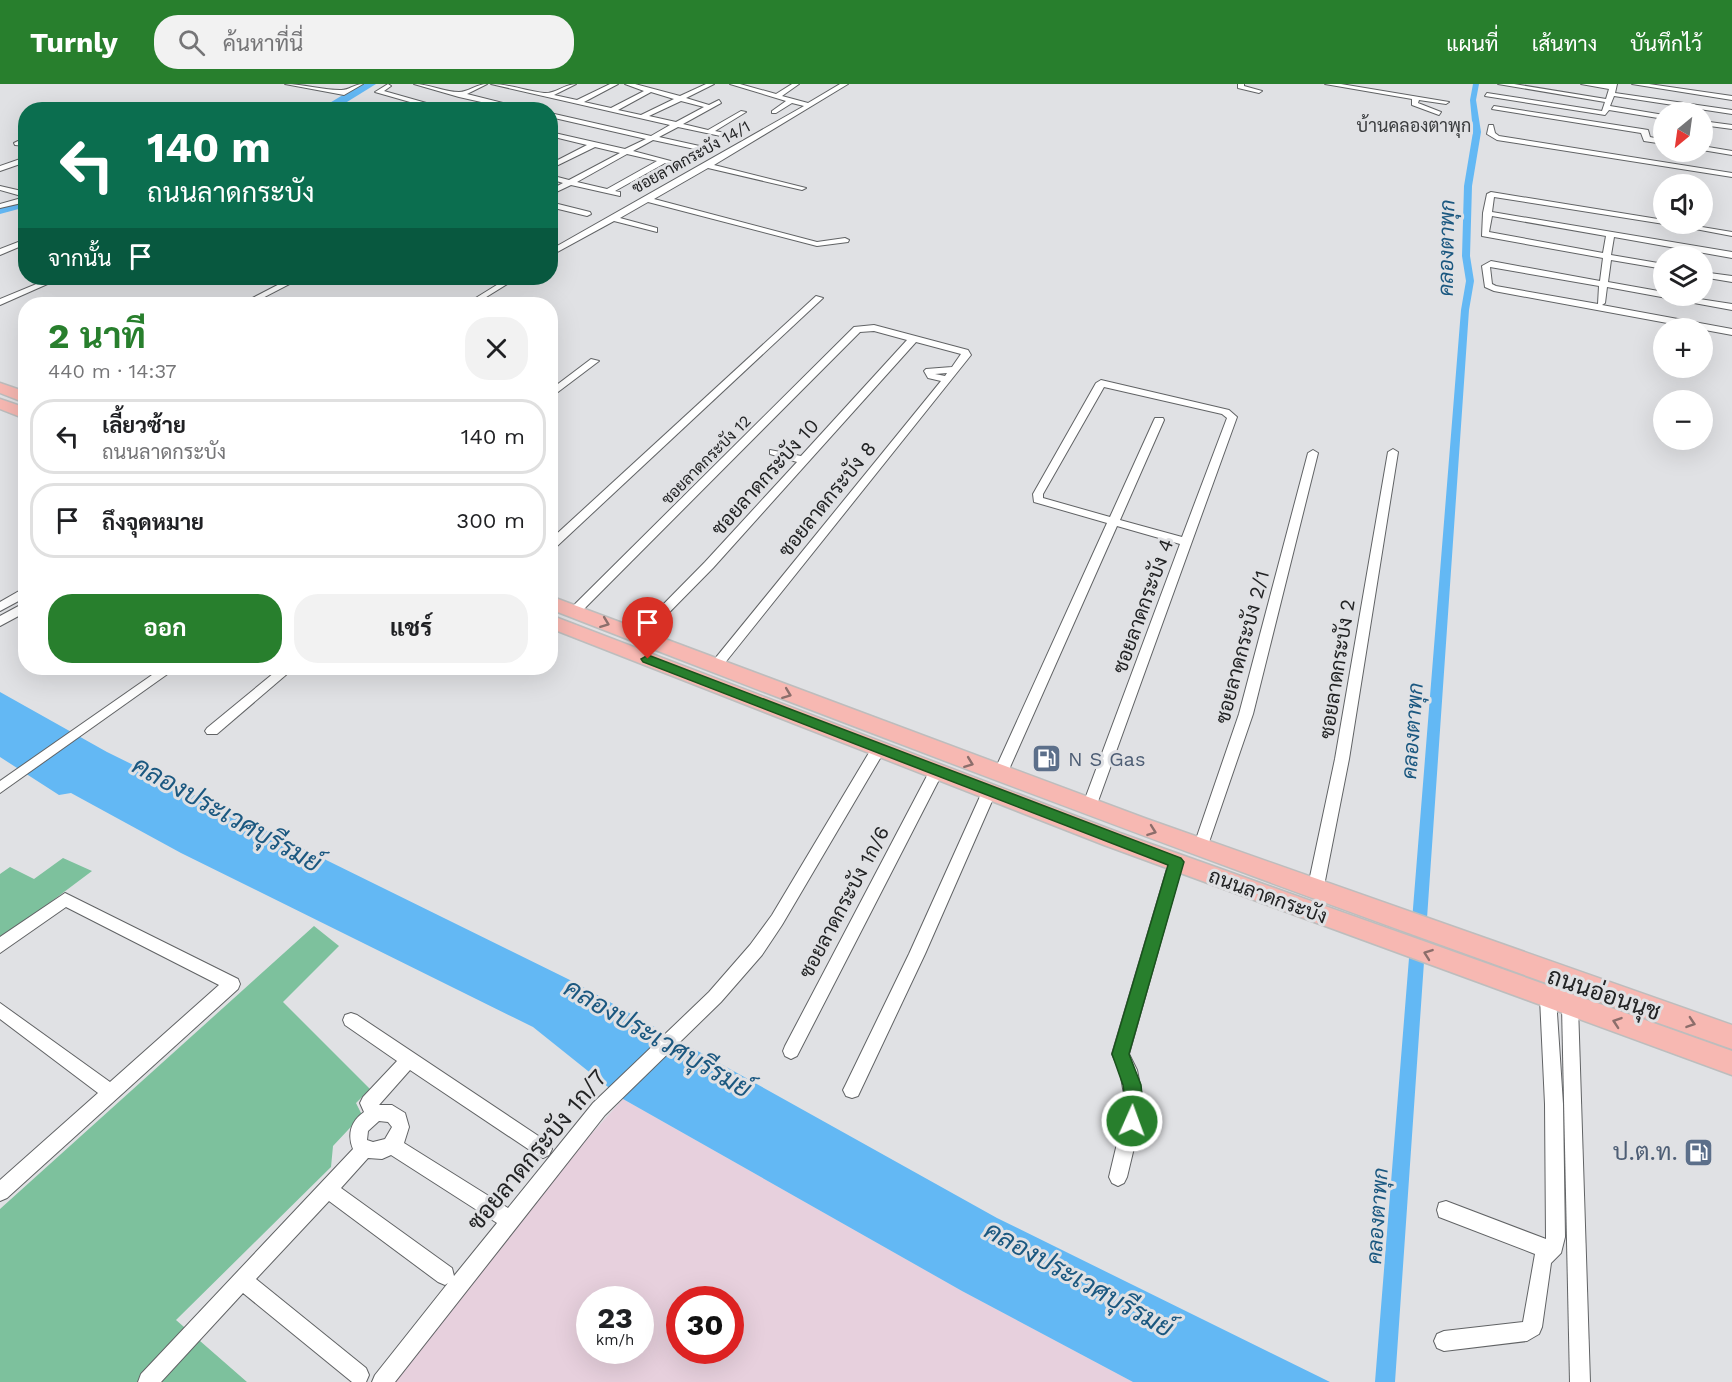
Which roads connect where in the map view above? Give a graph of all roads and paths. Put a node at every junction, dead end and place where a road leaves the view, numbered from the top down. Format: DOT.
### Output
graph roads {
  1 [pos="288,84"];
  2 [pos="360,84"];
  3 [pos="417,84"];
  4 [pos="484,84"];
  5 [pos="494,84"];
  6 [pos="528,84"];
  7 [pos="573,84"];
  8 [pos="615,84"];
  9 [pos="628,84"];
  10 [pos="711,84"];
  11 [pos="795,84"];
  12 [pos="845,84"];
  13 [pos="1241,84"];
  14 [pos="1265,84"];
  15 [pos="1328,84"];
  16 [pos="1502,84"];
  17 [pos="1584,84"];
  18 [pos="1635,84"];
  19 [pos="1656,84"];
  20 [pos="388,86"];
  21 [pos="733,87"];
  22 [pos="1540,87"];
  23 [pos="518,89"];
  24 [pos="650,90"];
  25 [pos="461,94"];
  26 [pos="723,94"];
  27 [pos="766,94"];
  28 [pos="1487,95"];
  29 [pos="1611,95"];
  30 [pos="548,96"];
  31 [pos="776,97"];
  32 [pos="1416,97"];
  33 [pos="1732,97"];
  34 [pos="678,98"];
  35 [pos="757,98"];
  36 [pos="792,101"];
  37 [pos="411,102"];
  38 [pos="444,102"];
  39 [pos="494,102"];
  40 [pos="748,102"];
  41 [pos="1446,102"];
  42 [pos="1532,102"];
  43 [pos="578,103"];
  44 [pos="810,106"];
  45 [pos="710,107"];
  46 [pos="1494,108"];
  47 [pos="612,110"];
  48 [pos="558,112"];
  49 [pos="774,112"];
  50 [pos="1653,112"];
  51 [pos="1732,112"];
  52 [pos="1439,113"];
  53 [pos="628,114"];
  54 [pos="558,117"];
  55 [pos="642,117"];
  56 [pos="676,124"];
  57 [pos="1713,124"];
  58 [pos="1491,126"];
  59 [pos="603,127"];
  60 [pos="1732,127"];
  61 [pos="709,132"];
  62 [pos="558,136"];
  63 [pos="727,136"];
  64 [pos="651,138"];
  65 [pos="1653,140"];
  66 [pos="594,144"];
  67 [pos="700,149"];
  68 [pos="1713,150"];
  69 [pos="626,152"];
  70 [pos="1732,153"];
  71 [pos="663,160"];
  72 [pos="0,161"];
  73 [pos="18,162"];
  74 [pos="1700,162"];
  75 [pos="558,163"];
  76 [pos="12,164"];
  77 [pos="678,164"];
  78 [pos="706,165"];
  79 [pos="18,166"];
  80 [pos="0,169"];
  81 [pos="1701,170"];
  82 [pos="1732,175"];
  83 [pos="558,179"];
  84 [pos="570,182"];
  85 [pos="0,188"];
  86 [pos="802,188"];
  87 [pos="558,189"];
  88 [pos="18,194"];
  89 [pos="645,199"];
  90 [pos="18,200"];
  91 [pos="0,206"];
  92 [pos="558,206"];
  93 [pos="1487,213"];
  94 [pos="587,214"];
  95 [pos="612,218"];
  96 [pos="1653,220"];
  97 [pos="654,230"];
  98 [pos="1713,231"];
  99 [pos="1610,234"];
  100 [pos="1732,234"];
  101 [pos="845,240"];
  102 [pos="18,244"];
  103 [pos="558,250"];
  104 [pos="0,252"];
  105 [pos="1732,255"];
  106 [pos="1608,257"];
  107 [pos="1653,265"];
  108 [pos="1713,276"];
  109 [pos="1732,279"];
  110 [pos="1604,284"];
  111 [pos="40,285"];
  112 [pos="283,285"];
  113 [pos="501,285"];
  114 [pos="1653,293"];
  115 [pos="259,297"];
  116 [pos="482,297"];
  117 [pos="819,298"];
  118 [pos="0,302"];
  119 [pos="1601,303"];
  120 [pos="1713,304"];
  121 [pos="1732,307"];
  122 [pos="1732,332"];
  123 [pos="914,338"];
  124 [pos="594,361"];
  125 [pos="955,370"];
  126 [pos="947,380"];
  127 [pos="0,388"];
  128 [pos="558,389"];
  129 [pos="18,395"];
  130 [pos="0,404"];
  131 [pos="18,411"];
  132 [pos="1158,420"];
  133 [pos="774,452"];
  134 [pos="1393,452"];
  135 [pos="1313,453"];
  136 [pos="803,460"];
  137 [pos="1114,522"];
  138 [pos="558,540"];
  139 [pos="1187,542"];
  140 [pos="18,596"];
  141 [pos="558,605"];
  142 [pos="0,607"];
  143 [pos="18,611"];
  144 [pos="575,611"];
  145 [pos="0,622"];
  146 [pos="558,624"];
  147 [pos="639,636"];
  148 [pos="715,666"];
  149 [pos="150,675"];
  150 [pos="280,675"];
  151 [pos="112,705"];
  152 [pos="212,731"];
  153 [pos="878,750"];
  154 [pos="936,772"];
  155 [pos="0,778"];
  156 [pos="995,783"];
  157 [pos="0,788"];
  158 [pos="1089,807"];
  159 [pos="1200,848"];
  160 [pos="1176,862"];
  161 [pos="1327,902"];
  162 [pos="0,946"];
  163 [pos="1477,950"];
  164 [pos="1482,975"];
  165 [pos="1559,1002"];
  166 [pos="0,1010"];
  167 [pos="351,1020"];
  168 [pos="1732,1037"];
  169 [pos="791,1051"];
  170 [pos="409,1060"];
  171 [pos="1732,1063"];
  172 [pos="852,1090"];
  173 [pos="111,1093"];
  174 [pos="374,1115"];
  175 [pos="392,1145"];
  176 [pos="365,1149"];
  177 [pos="550,1154"];
  178 [pos="1118,1177"];
  179 [pos="327,1189"];
  180 [pos="0,1192"];
  181 [pos="1446,1210"];
  182 [pos="510,1220"];
  183 [pos="1550,1250"];
  184 [pos="445,1275"];
  185 [pos="242,1280"];
  186 [pos="1444,1341"];
  187 [pos="359,1375"];
  188 [pos="148,1381"];
  189 [pos="382,1382"];
  190 [pos="1580,1382"];
  1 -- 2 [label="street"];
  3 -- 25 [label="street"];
  4 -- 25 [label="street"];
  5 -- 23 [label="street"];
  6 -- 23 [label="street"];
  7 -- 30 [label="street"];
  8 -- 43 [label="street"];
  9 -- 24 [label="street"];
  10 -- 34 [label="street"];
  11 -- 31 [label="street"];
  12 -- 44 [label="street, ซอยลาดกระบัง 14/1"];
  13 -- 14 [label="street"];
  15 -- 32 [label="street"];
  16 -- 22 [label="street"];
  17 -- 29 [label="street"];
  18 -- 33 [label="street"];
  19 -- 33 [label="street"];
  20 -- 37 [label="street"];
  21 -- 27 [label="street"];
  22 -- 29 [label="street"];
  22 -- 42 [label="street"];
  23 -- 30 [label="street"];
  24 -- 34 [label="street"];
  24 -- 47 [label="street"];
  25 -- 38 [label="street"];
  25 -- 39 [label="street"];
  26 -- 45 [label="street"];
  27 -- 31 [label="street"];
  27 -- 35 [label="street"];
  28 -- 42 [label="street"];
  29 -- 42 [label="street"];
  29 -- 50 [label="street"];
  29 -- 51 [label="street"];
  30 -- 43 [label="street"];
  31 -- 36 [label="street"];
  32 -- 41 [label="street"];
  32 -- 52 [label="street"];
  34 -- 45 [label="street"];
  34 -- 55 [label="street"];
  36 -- 44 [label="street"];
  36 -- 49 [label="street"];
  40 -- 61 [label="street"];
  43 -- 47 [label="street"];
  43 -- 48 [label="street"];
  44 -- 78 [label="street, ซอยลาดกระบัง 14/1"];
  45 -- 56 [label="street"];
  46 -- 65 [label="street"];
  47 -- 53 [label="street"];
  53 -- 55 [label="street"];
  53 -- 59 [label="street"];
  54 -- 59 [label="street"];
  55 -- 56 [label="street"];
  56 -- 61 [label="street"];
  56 -- 64 [label="street"];
  57 -- 60 [label="street"];
  58 -- 81 [label="street"];
  59 -- 64 [label="street"];
  61 -- 63 [label="street"];
  62 -- 66 [label="street"];
  64 -- 67 [label="street"];
  64 -- 69 [label="street"];
  66 -- 69 [label="street"];
  66 -- 75 [label="street"];
  68 -- 70 [label="street"];
  69 -- 71 [label="street"];
  69 -- 84 [label="street"];
  71 -- 77 [label="street"];
  71 -- 84 [label="street"];
  72 -- 76 [label="street"];
  73 -- 76 [label="street"];
  74 -- 81 [label="street"];
  76 -- 79 [label="street"];
  76 -- 80 [label="street"];
  78 -- 86 [label="street"];
  78 -- 89 [label="street, ซอยลาดกระบัง 14/1"];
  81 -- 82 [label="street"];
  83 -- 84 [label="street"];
  84 -- 87 [label="street"];
  85 -- 88 [label="street"];
  89 -- 95 [label="street, ซอยลาดกระบัง 14/1"];
  89 -- 101 [label="street"];
  90 -- 91 [label="street"];
  92 -- 94 [label="street"];
  93 -- 96 [label="street"];
  93 -- 99 [label="street"];
  93 -- 106 [label="street"];
  95 -- 97 [label="street"];
  95 -- 103 [label="street, ซอยลาดกระบัง 14/1"];
  98 -- 100 [label="street"];
  99 -- 105 [label="street"];
  99 -- 106 [label="street"];
  102 -- 104 [label="street"];
  106 -- 107 [label="street"];
  106 -- 110 [label="street"];
  108 -- 109 [label="street"];
  110 -- 114 [label="street"];
  110 -- 119 [label="street"];
  110 -- 122 [label="street"];
  111 -- 118 [label="street"];
  112 -- 115 [label="street"];
  113 -- 116 [label="street"];
  117 -- 138 [label="street"];
  120 -- 121 [label="street"];
  123 -- 125 [label="street, ซอยลาดกระบัง 8"];
  123 -- 136 [label="street, ซอยลาดกระบัง 10"];
  123 -- 144 [label="street, ซอยลาดกระบัง 12"];
  124 -- 128 [label="street"];
  125 -- 126 [label="street, ซอยลาดกระบัง 8"];
  125 -- 126 [label="street"];
  126 -- 148 [label="street, ซอยลาดกระบัง 8"];
  127 -- 129 [label="main road"];
  130 -- 131 [label="main road"];
  132 -- 137 [label="street"];
  133 -- 136 [label="street"];
  134 -- 161 [label="street, ซอยลาดกระบัง 2"];
  135 -- 159 [label="street, ซอยลาดกระบัง 2/1"];
  136 -- 147 [label="street, ซอยลาดกระบัง 10"];
  137 -- 139 [label="street"];
  137 -- 139 [label="street, ซอยลาดกระบัง 4"];
  137 -- 156 [label="street"];
  139 -- 158 [label="street, ซอยลาดกระบัง 4"];
  140 -- 142 [label="street"];
  141 -- 144 [label="main road, ถนนลาดกระบัง"];
  143 -- 145 [label="street"];
  144 -- 147 [label="main road, ถนนลาดกระบัง, one-way"];
  146 -- 153 [label="main road, ถนนลาดกระบัง"];
  147 -- 148 [label="main road, ถนนลาดกระบัง"];
  148 -- 156 [label="main road, ถนนลาดกระบัง, one-way"];
  149 -- 151 [label="street"];
  150 -- 152 [label="street"];
  151 -- 155 [label="street"];
  151 -- 157 [label="street"];
  153 -- 154 [label="main road, ถนนลาดกระบัง"];
  153 -- 177 [label="street, ซอยลาดกระบัง 1ก/7"];
  154 -- 156 [label="main road, ถนนลาดกระบัง"];
  154 -- 169 [label="street, ซอยลาดกระบัง 1ก/6"];
  156 -- 158 [label="main road, ถนนลาดกระบัง"];
  156 -- 160 [label="main road, ถนนลาดกระบัง"];
  156 -- 172 [label="street"];
  158 -- 159 [label="main road, ถนนลาดกระบัง, one-way"];
  159 -- 161 [label="main road, ถนนลาดกระบัง"];
  160 -- 161 [label="main road, ถนนลาดกระบัง"];
  160 -- 178 [label="street"];
  161 -- 163 [label="main road, ถนนลาดกระบัง"];
  164 -- 161 [label="main road, ถนนลาดกระบัง, one-way"];
  162 -- 173 [label="street"];
  163 -- 168 [label="main road, ถนนอ่อนนุช, one-way"];
  164 -- 165 [label="main road, ถนนอ่อนนุช"];
  171 -- 165 [label="main road, ถนนอ่อนนุช, one-way"];
  165 -- 183 [label="street"];
  165 -- 190 [label="street"];
  166 -- 173 [label="street"];
  167 -- 170 [label="street"];
  170 -- 174 [label="street"];
  170 -- 177 [label="street"];
  173 -- 180 [label="street"];
  174 -- 175 [label="street"];
  174 -- 176 [label="street"];
  175 -- 176 [label="street"];
  175 -- 182 [label="street"];
  176 -- 179 [label="street"];
  177 -- 182 [label="street, ซอยลาดกระบัง 1ก/7"];
  179 -- 184 [label="street"];
  179 -- 185 [label="street"];
  181 -- 183 [label="street"];
  182 -- 189 [label="street, ซอยลาดกระบัง 1ก/7"];
  183 -- 186 [label="street"];
  185 -- 187 [label="street"];
  185 -- 188 [label="street"];
}
